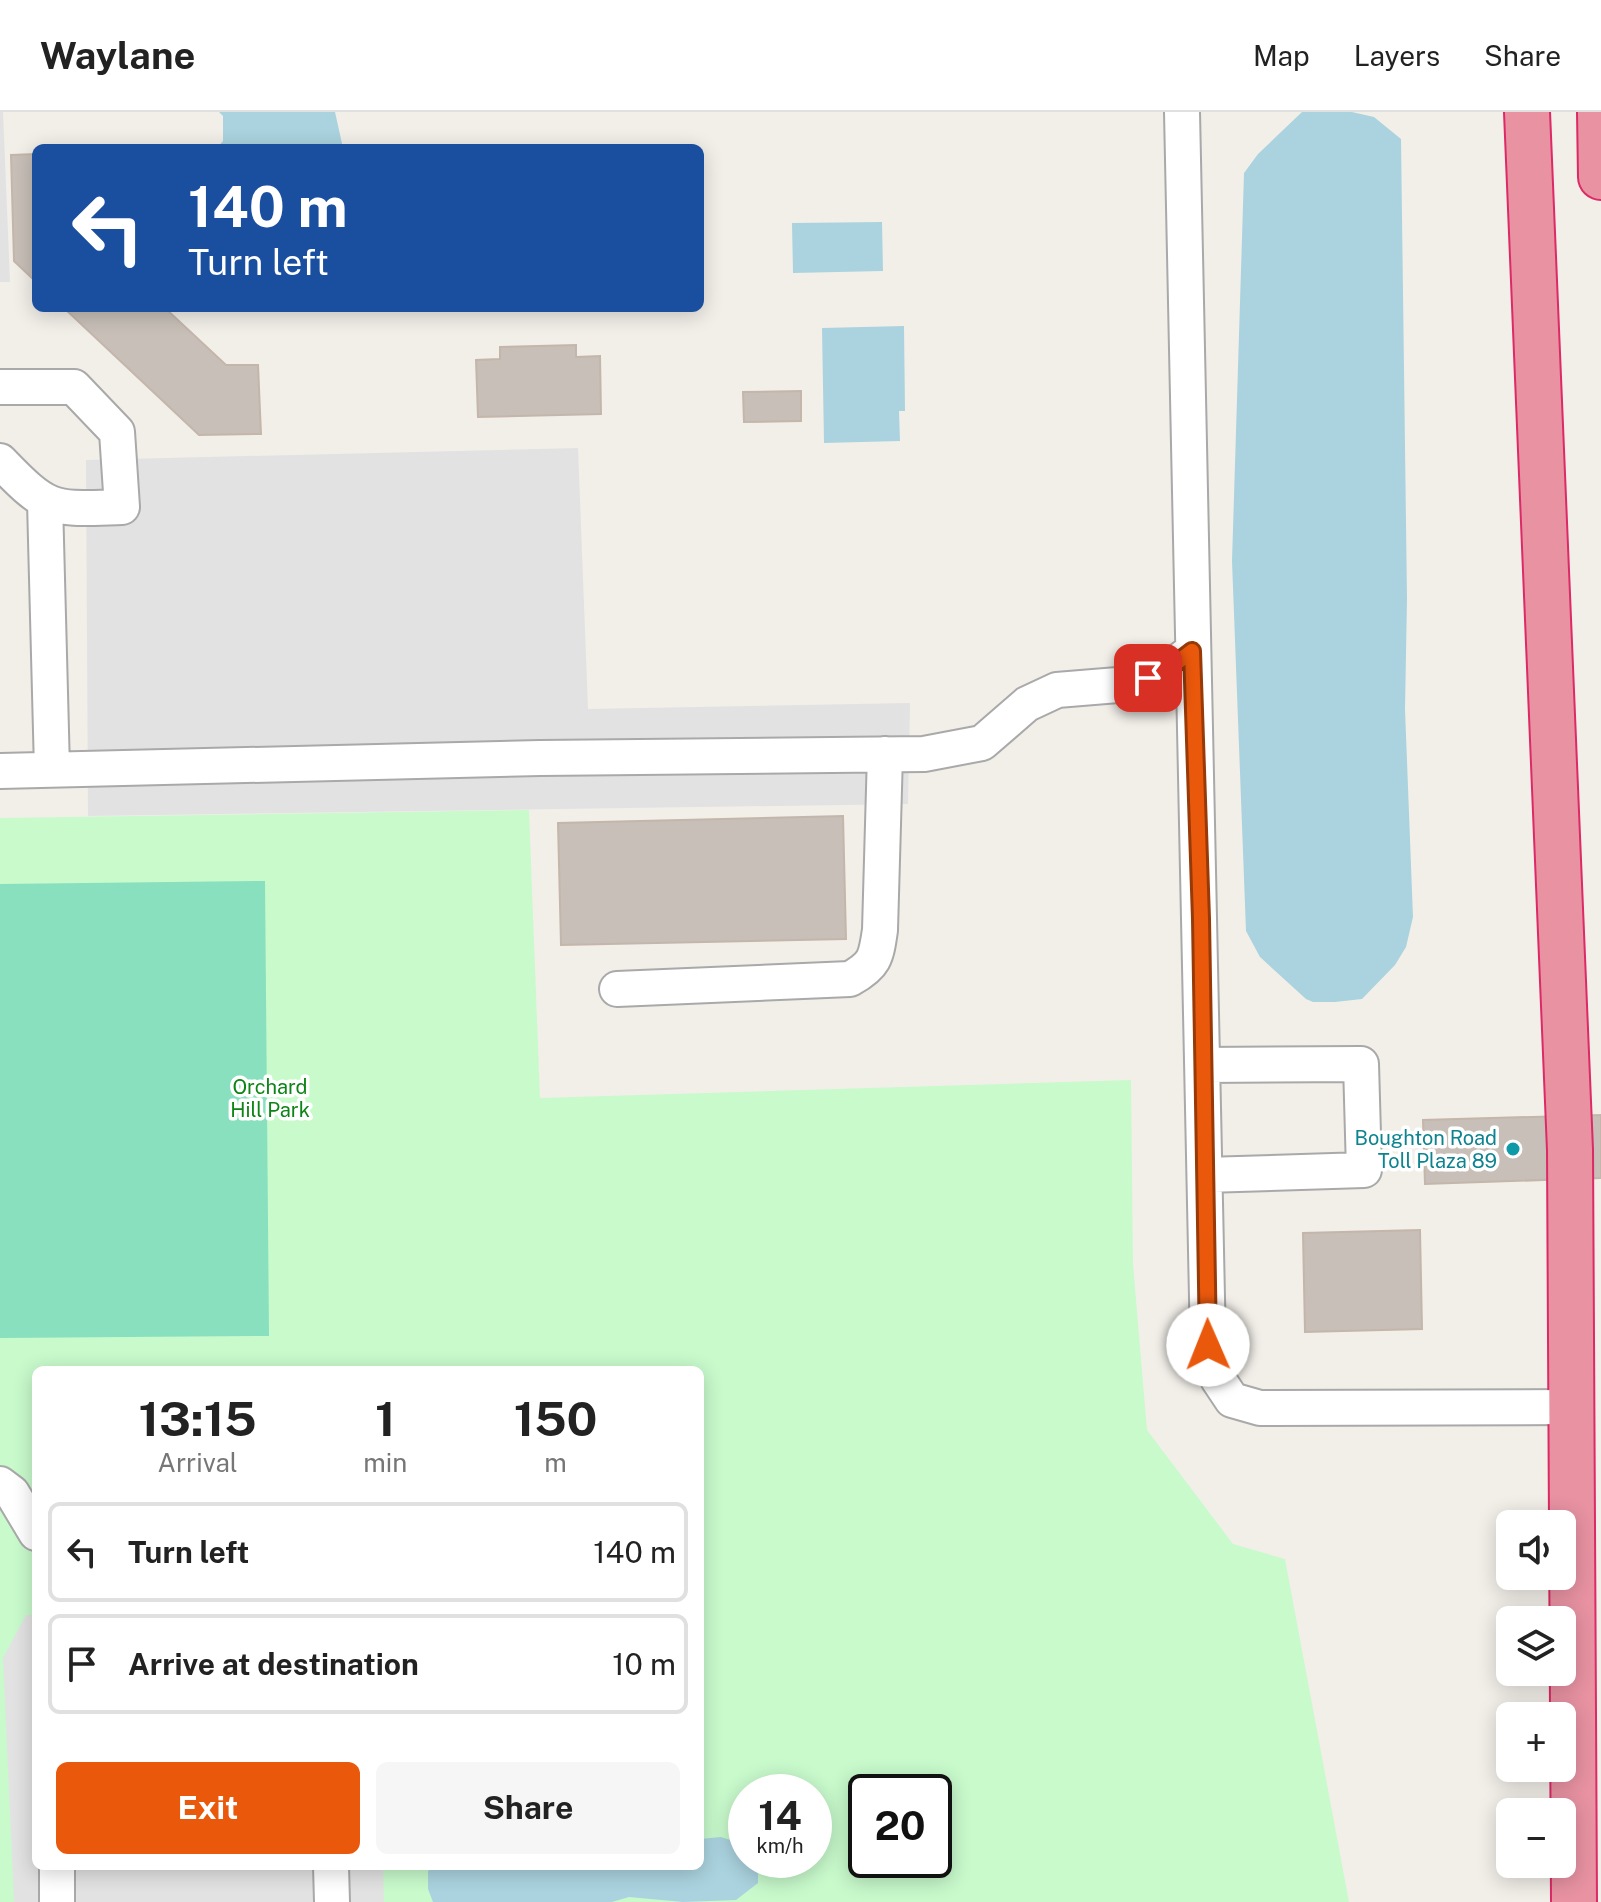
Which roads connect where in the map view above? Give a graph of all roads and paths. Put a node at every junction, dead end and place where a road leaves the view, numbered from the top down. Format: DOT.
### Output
graph roads {
  1 [pos="1182,112"];
  2 [pos="1527,112"];
  3 [pos="1600,112"];
  4 [pos="1601,177"];
  5 [pos="0,387"];
  6 [pos="0,461"];
  7 [pos="45,502"];
  8 [pos="1192,651"];
  9 [pos="885,754"];
  10 [pos="52,769"];
  11 [pos="0,771"];
  12 [pos="617,989"];
  13 [pos="1203,1065"];
  14 [pos="1205,1175"];
  15 [pos="1572,1407"];
  16 [pos="0,1484"];
  17 [pos="32,1526"];
  18 [pos="57,1870"];
  19 [pos="331,1870"];
  20 [pos="57,1902"];
  21 [pos="332,1902"];
  22 [pos="1574,1902"];
  1 -- 8 [label="lane"];
  2 -- 15 [label="highway"];
  3 -- 4 [label="highway"];
  5 -- 7 [label="lane"];
  6 -- 7 [label="lane"];
  7 -- 10 [label="lane"];
  8 -- 9 [label="lane"];
  8 -- 13 [label="lane"];
  9 -- 10 [label="lane"];
  9 -- 12 [label="lane"];
  10 -- 11 [label="lane"];
  13 -- 14 [label="lane"];
  13 -- 14 [label="lane"];
  14 -- 15 [label="lane"];
  15 -- 22 [label="highway"];
  16 -- 17 [label="lane"];
  18 -- 20 [label="lane"];
  19 -- 21 [label="lane"];
}
